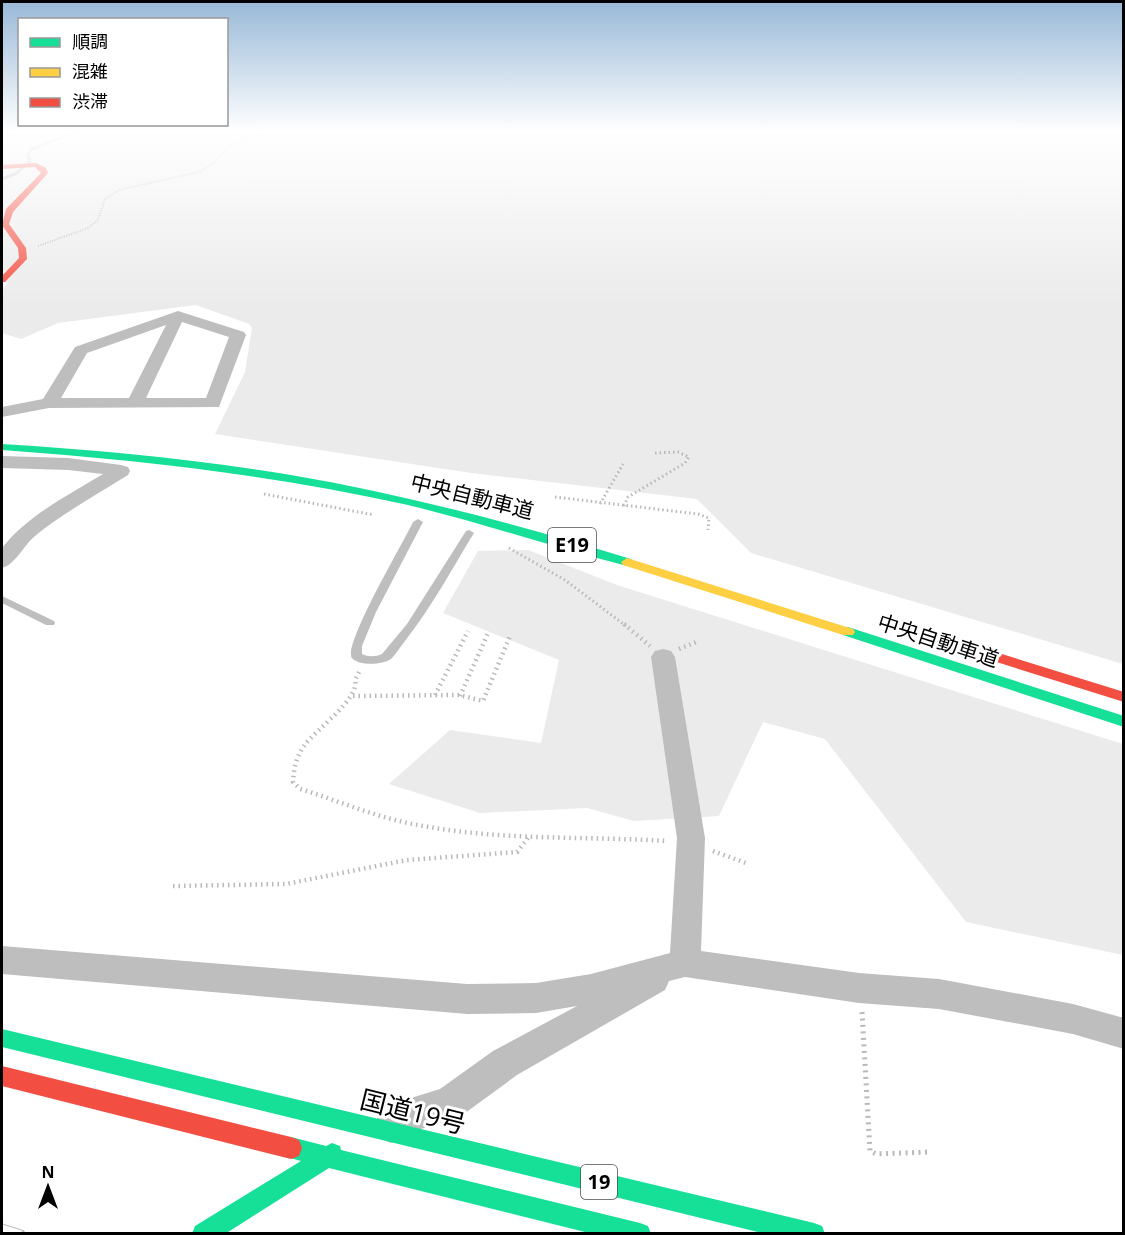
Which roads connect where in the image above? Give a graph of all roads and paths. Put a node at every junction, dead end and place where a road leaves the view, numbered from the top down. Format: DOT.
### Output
graph roads {
  1 [pos="29,190"];
  2 [pos="122,190"];
  3 [pos="24,250"];
  4 [pos="2,280"];
  5 [pos="178,316"];
  6 [pos="50,403"];
  7 [pos="135,403"];
  8 [pos="2,412"];
  9 [pos="2,447"];
  10 [pos="654,453"];
  11 [pos="2,462"];
  12 [pos="622,464"];
  13 [pos="555,497"];
  14 [pos="600,504"];
  15 [pos="624,506"];
  16 [pos="418,522"];
  17 [pos="708,530"];
  18 [pos="469,533"];
  19 [pos="2,561"];
  20 [pos="2,599"];
  21 [pos="50,623"];
  22 [pos="468,631"];
  23 [pos="488,633"];
  24 [pos="510,636"];
  25 [pos="942,641"];
  26 [pos="663,657"];
  27 [pos="366,660"];
  28 [pos="435,695"];
  29 [pos="353,696"];
  30 [pos="460,696"];
  31 [pos="1124,697"];
  32 [pos="1124,722"];
  33 [pos="528,838"];
  34 [pos="690,843"];
  35 [pos="746,863"];
  36 [pos="173,886"];
  37 [pos="2,960"];
  38 [pos="685,963"];
  39 [pos="859,988"];
  40 [pos="1124,1034"];
  41 [pos="2,1038"];
  42 [pos="2,1076"];
  43 [pos="375,1134"];
  44 [pos="347,1147"];
  45 [pos="929,1152"];
  46 [pos="329,1155"];
  47 [pos="203,1233"];
  48 [pos="640,1233"];
  49 [pos="814,1233"];
  1 -- 3 [label="main road"];
  2 -- 3 [label="path"];
  3 -- 4 [label="main road"];
  5 -- 6 [label="street"];
  5 -- 7 [label="street"];
  5 -- 7 [label="street"];
  6 -- 7 [label="street"];
  6 -- 8 [label="street"];
  9 -- 32 [label="main road, 中央自動車道 / E19"];
  10 -- 15 [label="path"];
  11 -- 19 [label="street"];
  12 -- 14 [label="path"];
  13 -- 14 [label="path"];
  14 -- 15 [label="path"];
  15 -- 17 [label="path"];
  16 -- 27 [label="lane"];
  18 -- 27 [label="lane"];
  20 -- 21 [label="lane"];
  22 -- 28 [label="path"];
  23 -- 30 [label="path"];
  24 -- 30 [label="path"];
  25 -- 31 [label="main road, 中央自動車道"];
  26 -- 34 [label="street"];
  27 -- 29 [label="path"];
  28 -- 29 [label="path"];
  28 -- 30 [label="path"];
  29 -- 33 [label="path"];
  33 -- 34 [label="path"];
  33 -- 36 [label="path"];
  34 -- 35 [label="path"];
  34 -- 38 [label="street"];
  37 -- 38 [label="street"];
  38 -- 39 [label="street"];
  38 -- 43 [label="street"];
  39 -- 40 [label="street"];
  39 -- 45 [label="path"];
  41 -- 43 [label="main road, 国道19号 / 19"];
  42 -- 46 [label="main road, 19"];
  43 -- 49 [label="main road, 国道19号 / 19"];
  44 -- 46 [label="main road"];
  46 -- 47 [label="main road"];
  46 -- 48 [label="main road, 19"];
}
